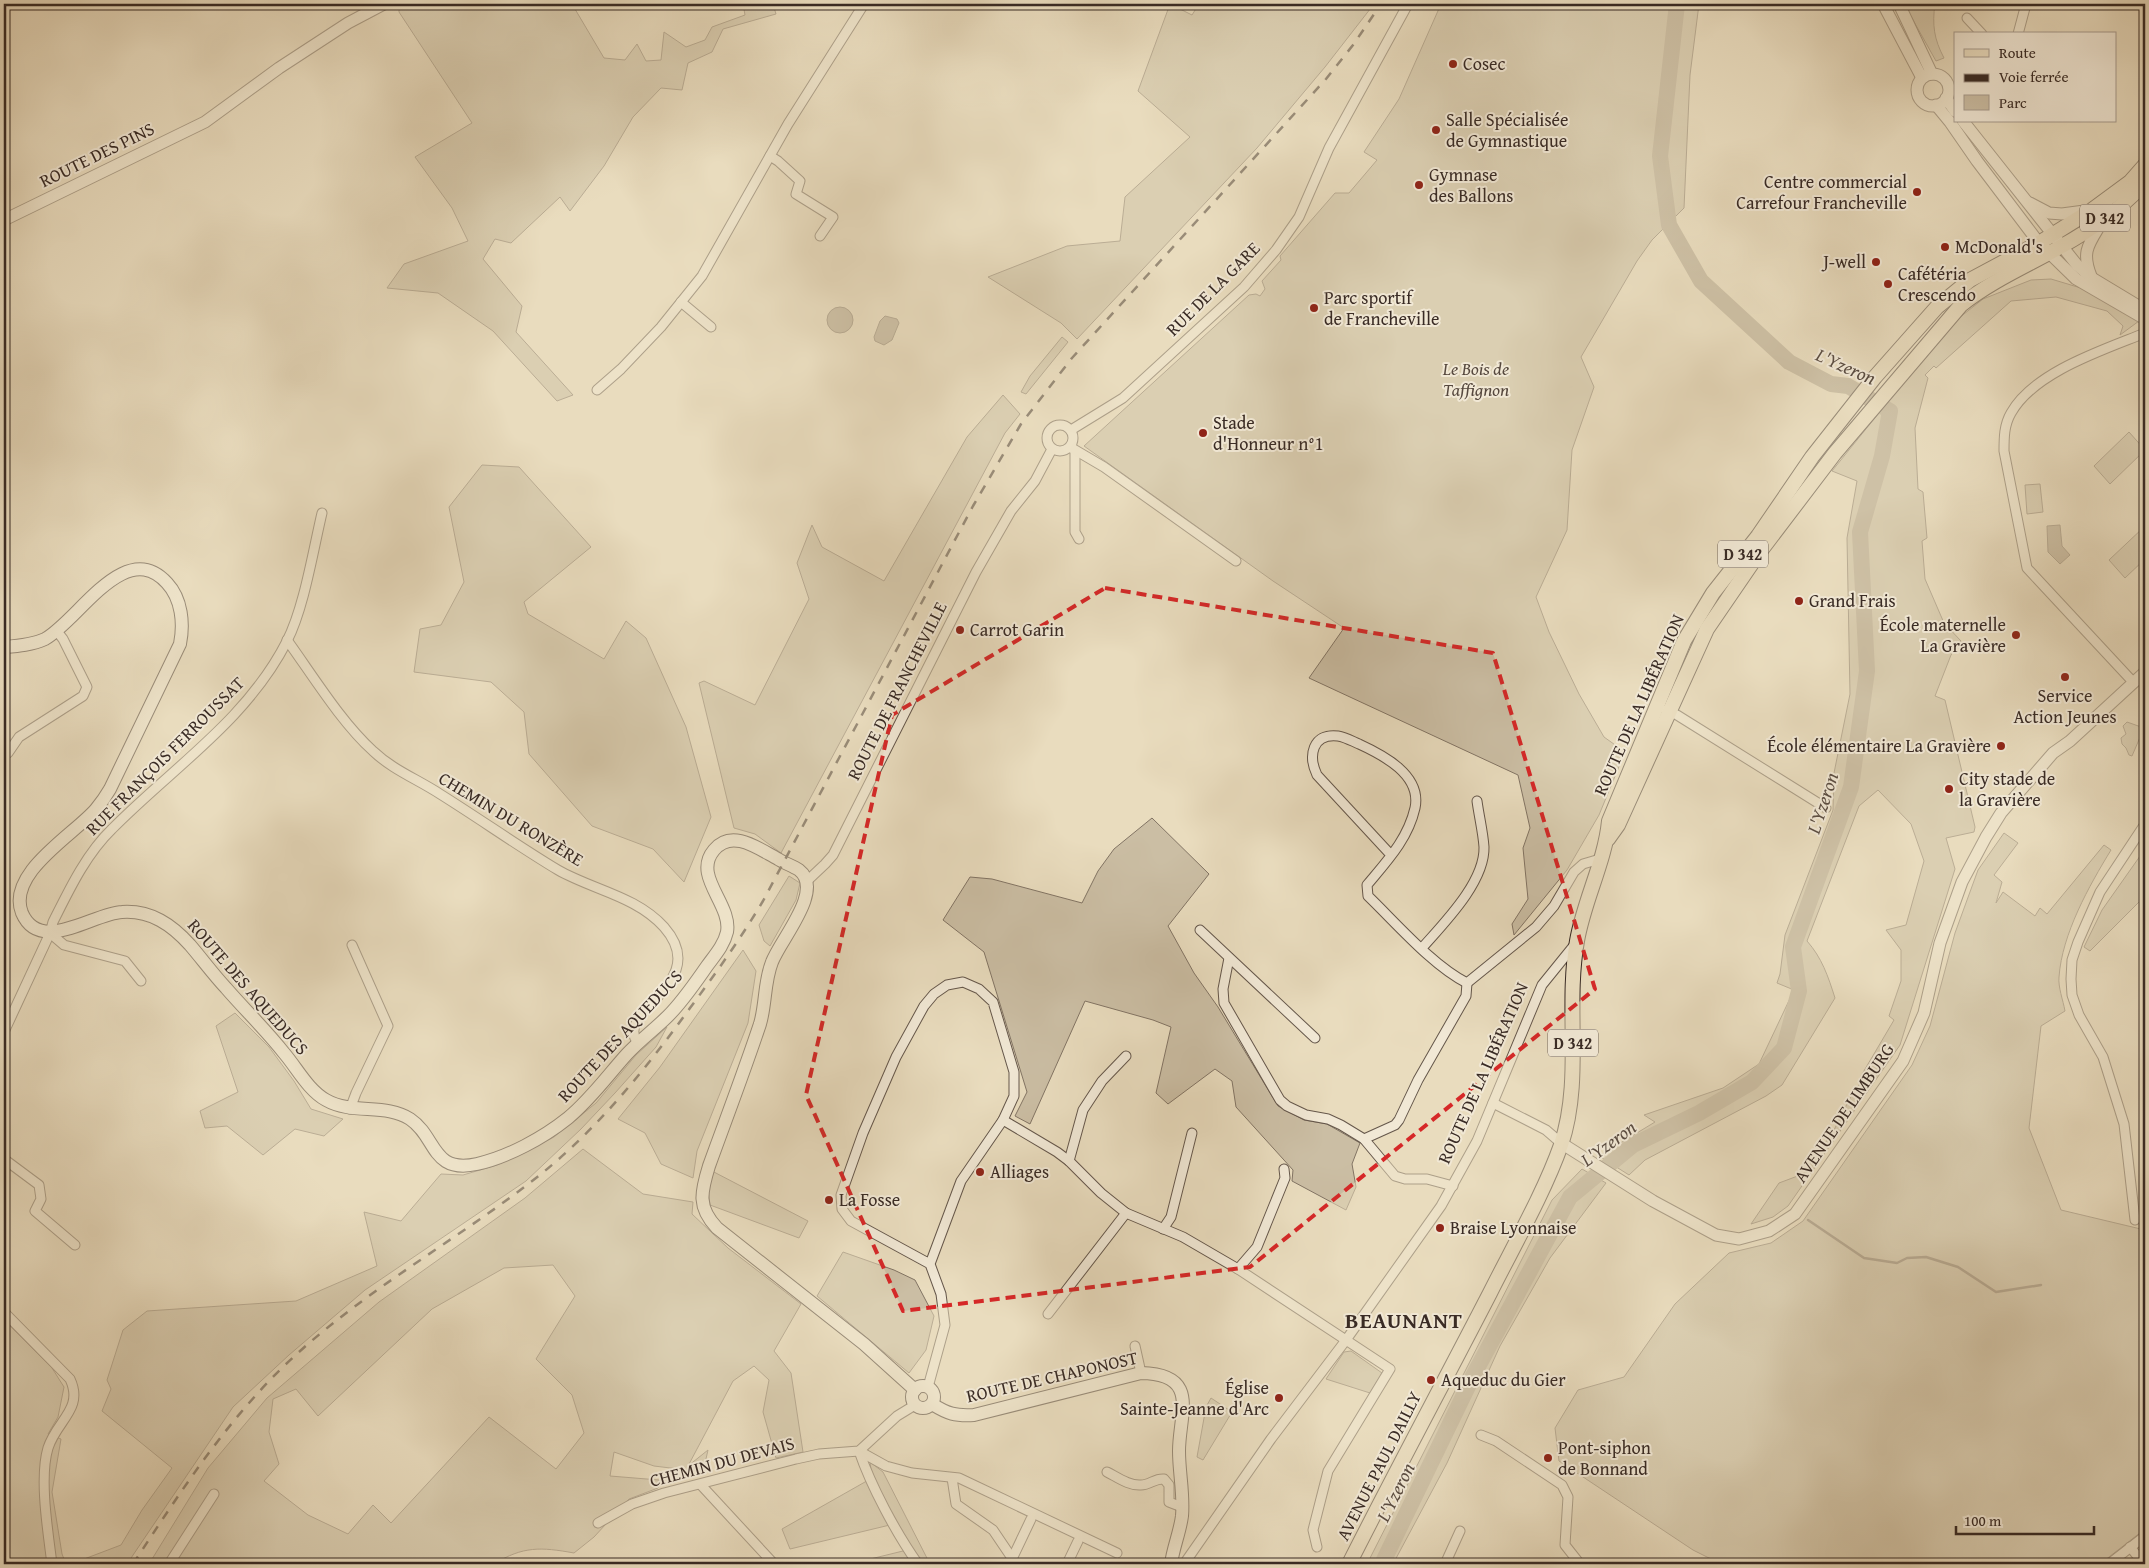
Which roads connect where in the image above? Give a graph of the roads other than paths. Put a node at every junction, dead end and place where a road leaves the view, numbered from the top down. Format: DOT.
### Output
graph roads {
  1 [pos="384,4"];
  2 [pos="864,4"];
  3 [pos="1408,4"];
  4 [pos="1883,4"];
  5 [pos="1899,4"];
  6 [pos="2026,4"];
  7 [pos="1967,18"];
  8 [pos="1980,32"];
  9 [pos="2019,32"];
  10 [pos="1927,76"];
  11 [pos="1946,98"];
  12 [pos="1936,105"];
  13 [pos="1954,110"];
  14 [pos="1964,122"];
  15 [pos="770,156"];
  16 [pos="2145,165"];
  17 [pos="2145,183"];
  18 [pos="2026,201"];
  19 [pos="2092,210"];
  20 [pos="4,220"];
  21 [pos="2103,220"];
  22 [pos="820,236"];
  23 [pos="2052,236"];
  24 [pos="2039,243"];
  25 [pos="2055,250"];
  26 [pos="2092,278"];
  27 [pos="681,302"];
  28 [pos="2145,310"];
  29 [pos="2145,319"];
  30 [pos="711,327"];
  31 [pos="2145,333"];
  32 [pos="596,390"];
  33 [pos="1071,430"];
  34 [pos="1052,449"];
  35 [pos="1073,449"];
  36 [pos="322,513"];
  37 [pos="1079,540"];
  38 [pos="1236,561"];
  39 [pos="56,630"];
  40 [pos="287,640"];
  41 [pos="4,647"];
  42 [pos="2145,672"];
  43 [pos="2134,683"];
  44 [pos="1663,709"];
  45 [pos="8,753"];
  46 [pos="1477,801"];
  47 [pos="1826,808"];
  48 [pos="2145,824"];
  49 [pos="1391,855"];
  50 [pos="1600,859"];
  51 [pos="807,881"];
  52 [pos="1200,930"];
  53 [pos="50,933"];
  54 [pos="1576,942"];
  55 [pos="352,945"];
  56 [pos="1422,948"];
  57 [pos="1230,958"];
  58 [pos="141,981"];
  59 [pos="1467,983"];
  60 [pos="4,1032"];
  61 [pos="1315,1038"];
  62 [pos="638,1043"];
  63 [pos="1126,1056"];
  64 [pos="1493,1102"];
  65 [pos="350,1109"];
  66 [pos="1003,1120"];
  67 [pos="1192,1133"];
  68 [pos="1364,1140"];
  69 [pos="1561,1143"];
  70 [pos="4,1159"];
  71 [pos="1069,1161"];
  72 [pos="1284,1169"];
  73 [pos="1453,1186"];
  74 [pos="1126,1213"];
  75 [pos="2134,1220"];
  76 [pos="1164,1229"];
  77 [pos="75,1245"];
  78 [pos="930,1264"];
  79 [pos="1238,1269"];
  80 [pos="4,1312"];
  81 [pos="1048,1314"];
  82 [pos="1346,1340"];
  83 [pos="1135,1346"];
  84 [pos="1142,1373"];
  85 [pos="921,1388"];
  86 [pos="932,1404"];
  87 [pos="915,1405"];
  88 [pos="1480,1435"];
  89 [pos="859,1451"];
  90 [pos="1107,1472"];
  91 [pos="952,1478"];
  92 [pos="701,1485"];
  93 [pos="214,1494"];
  94 [pos="1182,1507"];
  95 [pos="1031,1518"];
  96 [pos="598,1523"];
  97 [pos="1460,1531"];
  98 [pos="2145,1536"];
  99 [pos="1078,1541"];
  100 [pos="1317,1547"];
  101 [pos="2130,1547"];
  102 [pos="1117,1553"];
  103 [pos="1014,1562"];
  104 [pos="52,1564"];
  105 [pos="169,1564"];
  106 [pos="774,1564"];
  107 [pos="918,1564"];
  108 [pos="1067,1564"];
  109 [pos="1171,1564"];
  110 [pos="1184,1564"];
  111 [pos="1349,1564"];
  112 [pos="1445,1564"];
  113 [pos="1580,1564"];
  114 [pos="2109,1564"];
  115 [pos="2144,1564"];
  1 -- 20 [label="street, ROUTE DES PINS"];
  2 -- 15 [label="street"];
  3 -- 33 [label="street, RUE DE LA GARE"];
  4 -- 10 [label="street"];
  5 -- 10 [label="street"];
  6 -- 9 [label="street"];
  7 -- 8 [label="street"];
  10 -- 11 [label="street"];
  10 -- 12 [label="street"];
  11 -- 12 [label="street"];
  11 -- 13 [label="street"];
  12 -- 24 [label="street"];
  14 -- 18 [label="street"];
  15 -- 22 [label="street"];
  15 -- 27 [label="street"];
  16 -- 19 [label="main road, D 342"];
  17 -- 21 [label="main road, D 342"];
  18 -- 19 [label="street"];
  18 -- 23 [label="street"];
  19 -- 23 [label="main road, D 342"];
  21 -- 25 [label="main road, D 342"];
  21 -- 26 [label="street"];
  23 -- 24 [label="main road, D 342"];
  23 -- 25 [label="street"];
  24 -- 25 [label="street"];
  24 -- 44 [label="main road, ROUTE DE LA LIBÉRATION / D 342"];
  25 -- 26 [label="street"];
  25 -- 29 [label="street"];
  25 -- 44 [label="main road, ROUTE DE LA LIBÉRATION / D 342"];
  26 -- 28 [label="street"];
  27 -- 30 [label="street"];
  27 -- 32 [label="street"];
  31 -- 43 [label="street"];
  33 -- 34 [label="street"];
  33 -- 35 [label="street"];
  34 -- 35 [label="street"];
  34 -- 51 [label="street, ROUTE DE FRANCHEVILLE"];
  35 -- 37 [label="street"];
  35 -- 38 [label="street"];
  36 -- 40 [label="street, RUE FRANÇOIS FERROUSSAT"];
  39 -- 41 [label="main road"];
  39 -- 45 [label="street"];
  39 -- 53 [label="main road"];
  40 -- 53 [label="street, RUE FRANÇOIS FERROUSSAT"];
  40 -- 62 [label="street, CHEMIN DU RONZÈRE"];
  42 -- 43 [label="street, AVENUE DE LIMBURG"];
  43 -- 69 [label="street, AVENUE DE LIMBURG"];
  44 -- 47 [label="street"];
  44 -- 50 [label="main road, ROUTE DE LA LIBÉRATION / D 342"];
  46 -- 56 [label="street"];
  48 -- 75 [label="street"];
  49 -- 49 [label="street"];
  49 -- 56 [label="street"];
  50 -- 54 [label="main road, ROUTE DE LA LIBÉRATION / D 342"];
  50 -- 59 [label="street"];
  51 -- 62 [label="main road, ROUTE DES AQUEDUCS"];
  51 -- 85 [label="main road"];
  52 -- 57 [label="street"];
  53 -- 58 [label="street"];
  53 -- 60 [label="street, RUE FRANÇOIS FERROUSSAT"];
  53 -- 65 [label="main road, ROUTE DES AQUEDUCS"];
  54 -- 64 [label="street, ROUTE DE LA LIBÉRATION"];
  54 -- 69 [label="main road, ROUTE DE LA LIBÉRATION / D 342"];
  55 -- 65 [label="street"];
  56 -- 59 [label="street"];
  57 -- 61 [label="street"];
  57 -- 68 [label="street"];
  59 -- 68 [label="street"];
  62 -- 65 [label="main road, ROUTE DES AQUEDUCS"];
  63 -- 71 [label="street"];
  64 -- 69 [label="street, AVENUE DE LIMBURG"];
  64 -- 73 [label="street, ROUTE DE LA LIBÉRATION"];
  66 -- 71 [label="street"];
  66 -- 78 [label="street"];
  66 -- 78 [label="street"];
  67 -- 76 [label="street"];
  68 -- 73 [label="street"];
  69 -- 111 [label="main road, AVENUE PAUL DAILLY / D 342"];
  70 -- 77 [label="street"];
  71 -- 74 [label="street"];
  72 -- 79 [label="street"];
  73 -- 82 [label="street, ROUTE DE LA LIBÉRATION"];
  74 -- 76 [label="street"];
  74 -- 81 [label="street"];
  76 -- 79 [label="street"];
  78 -- 85 [label="street"];
  79 -- 82 [label="street"];
  80 -- 104 [label="street"];
  82 -- 100 [label="street"];
  82 -- 110 [label="street, ROUTE DE LA LIBÉRATION"];
  83 -- 84 [label="street"];
  84 -- 86 [label="main road, ROUTE DE CHAPONOST"];
  84 -- 94 [label="main road, ROUTE DE CHAPONOST"];
  85 -- 86 [label="main road"];
  85 -- 87 [label="main road"];
  86 -- 87 [label="main road"];
  87 -- 89 [label="street"];
  88 -- 113 [label="street"];
  89 -- 91 [label="street"];
  89 -- 92 [label="street, CHEMIN DU DEVAIS"];
  89 -- 107 [label="street"];
  90 -- 94 [label="street"];
  91 -- 102 [label="street"];
  91 -- 103 [label="street"];
  92 -- 96 [label="street, CHEMIN DU DEVAIS"];
  92 -- 106 [label="street"];
  93 -- 105 [label="street"];
  94 -- 109 [label="main road, ROUTE DE CHAPONOST"];
  95 -- 103 [label="street"];
  97 -- 112 [label="street"];
  98 -- 101 [label="street"];
  99 -- 108 [label="street"];
  101 -- 114 [label="street"];
  101 -- 115 [label="street"];
}
